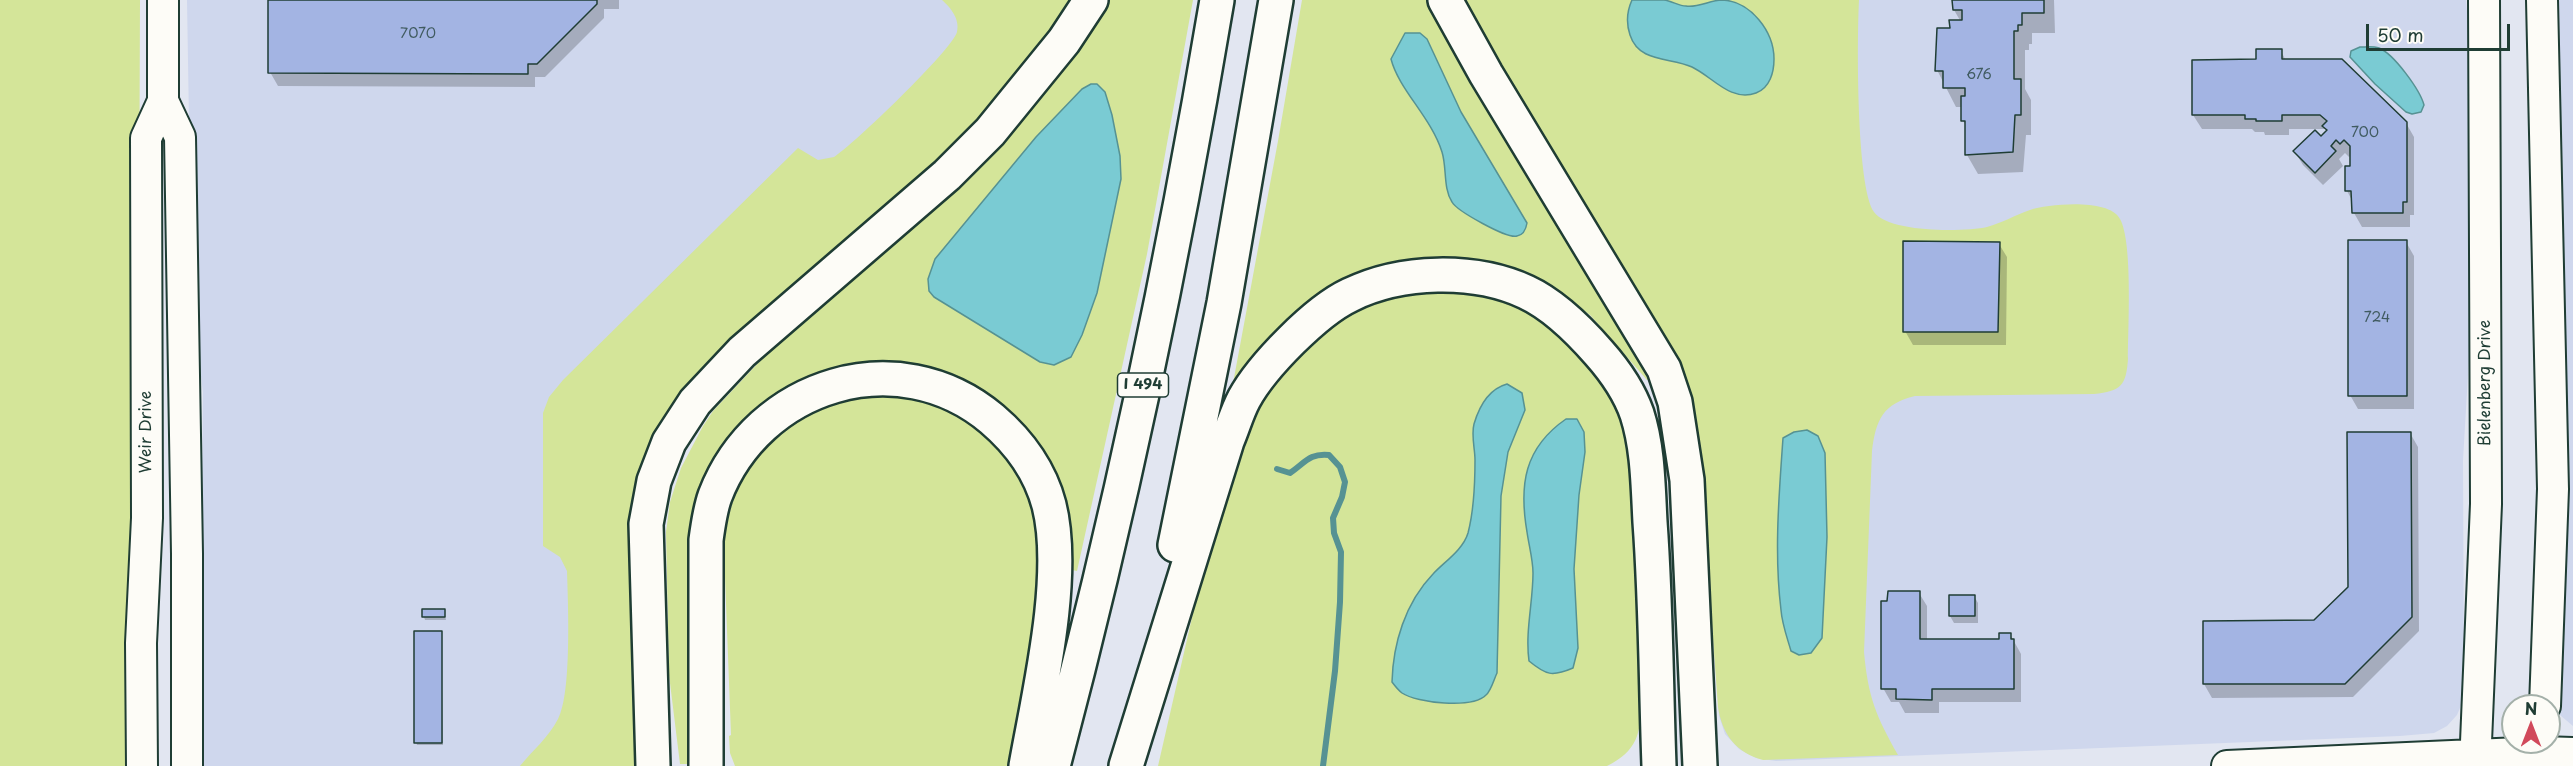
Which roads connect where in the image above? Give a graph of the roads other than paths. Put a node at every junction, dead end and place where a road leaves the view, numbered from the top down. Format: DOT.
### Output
graph roads {
  1 [pos="163,0"];
  2 [pos="1091,0"];
  3 [pos="1217,0"];
  4 [pos="1276,0"];
  5 [pos="1445,0"];
  6 [pos="2484,0"];
  7 [pos="2542,0"];
  8 [pos="163,101"];
  9 [pos="2545,694"];
  10 [pos="2532,754"];
  11 [pos="2475,760"];
  12 [pos="142,766"];
  13 [pos="187,766"];
  14 [pos="653,766"];
  15 [pos="706,766"];
  16 [pos="1026,766"];
  17 [pos="1053,766"];
  18 [pos="1126,766"];
  19 [pos="1659,766"];
  20 [pos="1700,766"];
  21 [pos="2227,766"];
  1 -- 8 [label="street, Weir Drive"];
  2 -- 14 [label="highway"];
  3 -- 17 [label="highway, I 494"];
  4 -- 18 [label="highway"];
  5 -- 20 [label="highway"];
  6 -- 11 [label="street, Bielenberg Drive"];
  7 -- 9 [label="street"];
  8 -- 12 [label="street, Weir Drive"];
  8 -- 13 [label="street, Weir Drive"];
  10 -- 11 [label="street"];
  11 -- 21 [label="street"];
  15 -- 16 [label="highway"];
  18 -- 19 [label="highway"];
}
